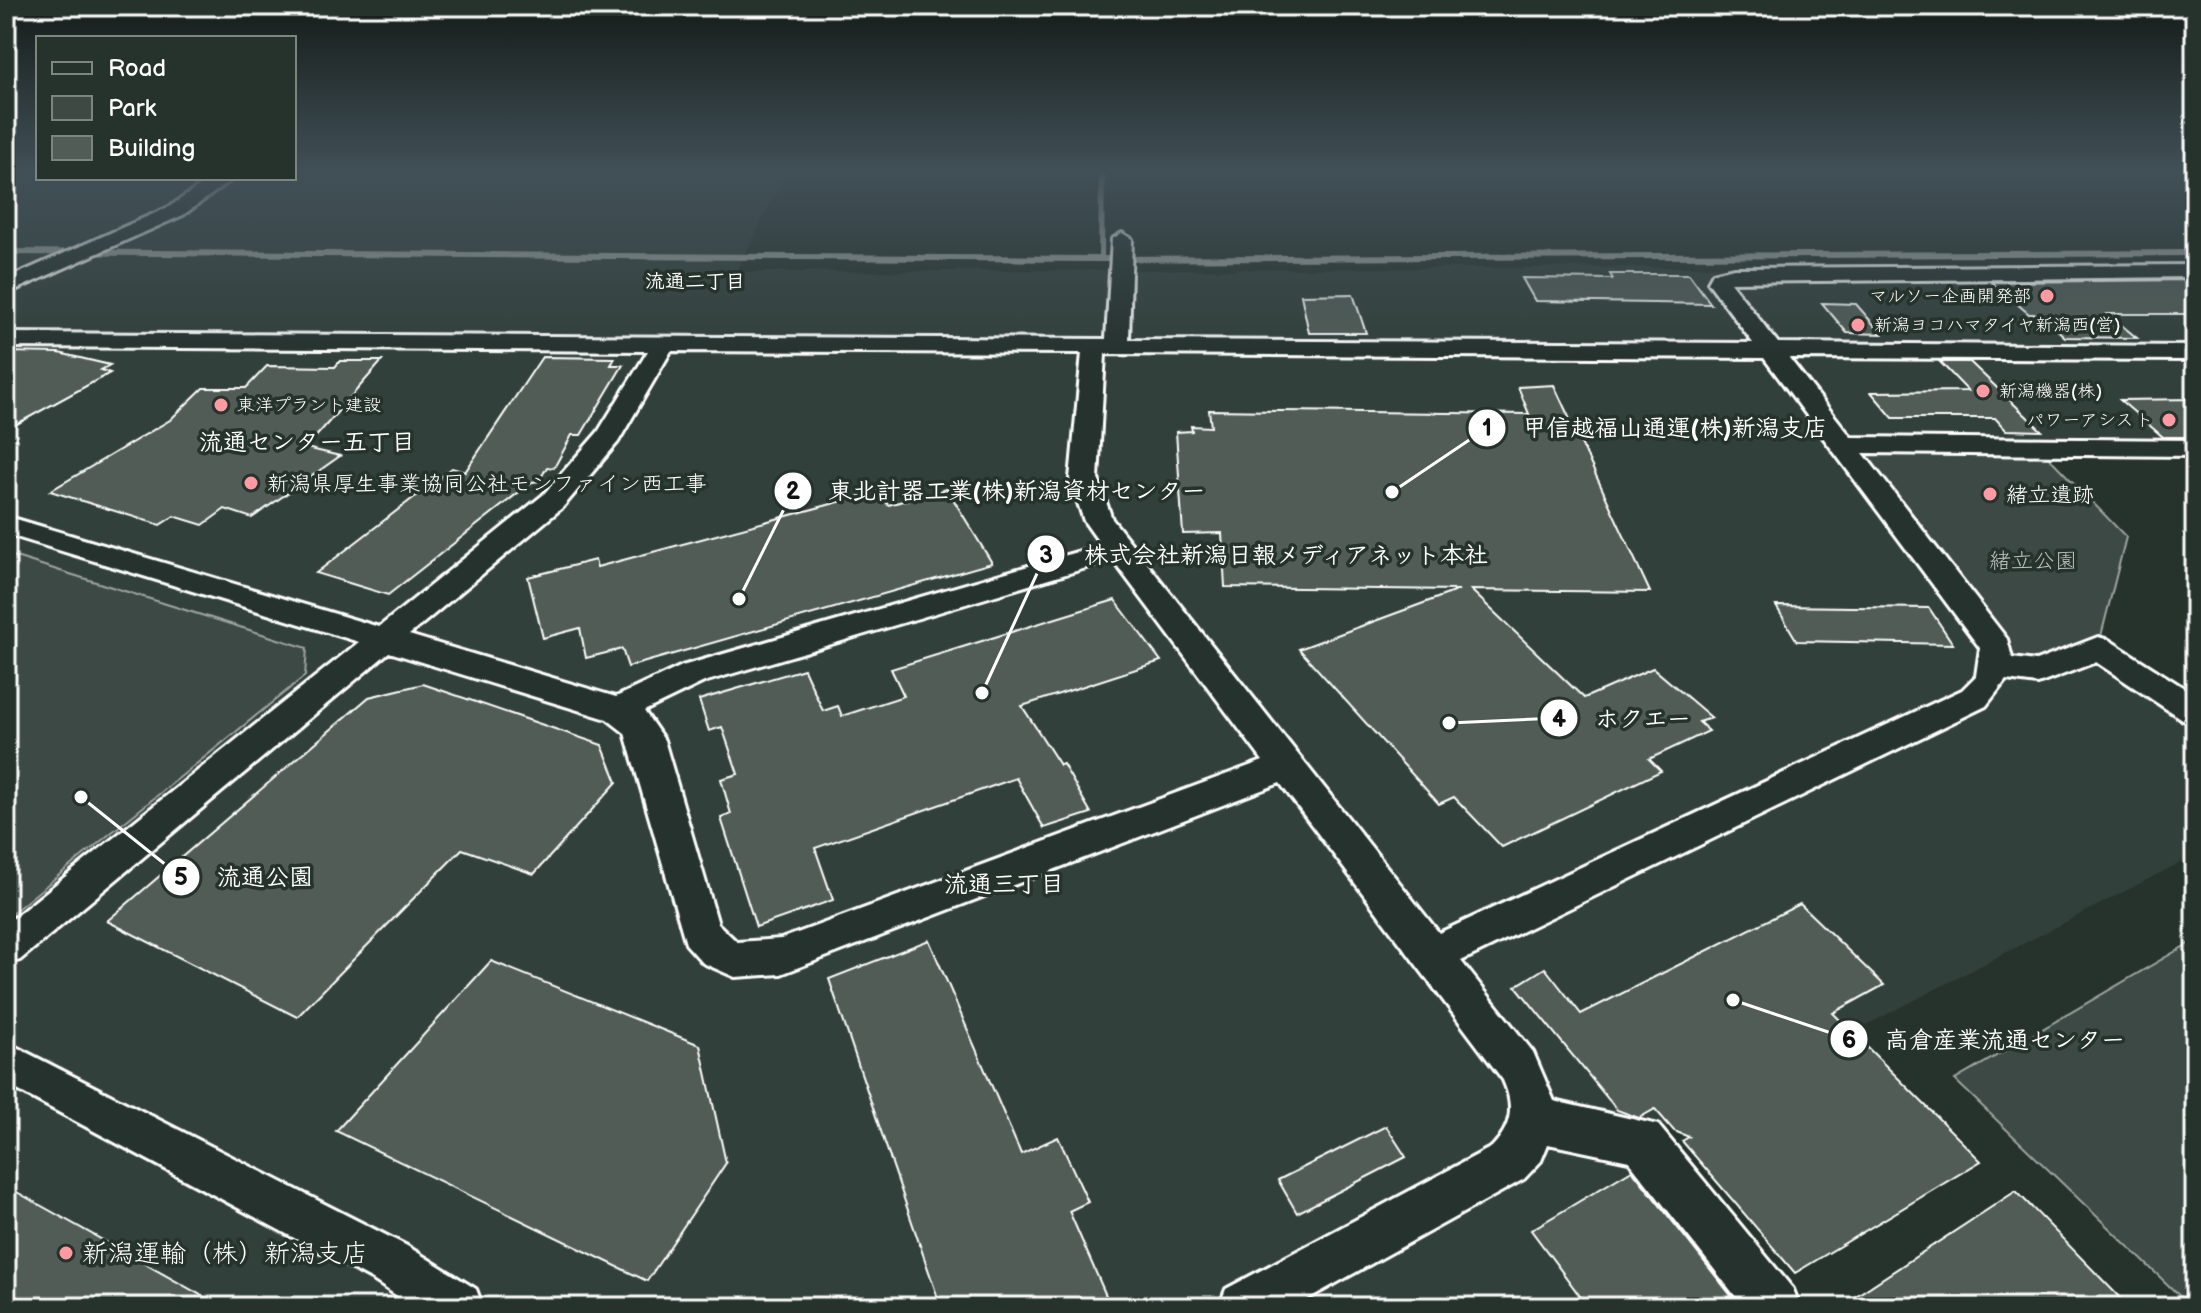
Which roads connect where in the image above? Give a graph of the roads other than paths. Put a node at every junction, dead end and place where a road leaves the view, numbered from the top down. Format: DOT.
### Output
graph roads {
  1 [pos="124,234"];
  2 [pos="1122,249"];
  3 [pos="2195,271"];
  4 [pos="6,287"];
  5 [pos="6,340"];
  6 [pos="665,342"];
  7 [pos="1105,345"];
  8 [pos="1775,352"];
  9 [pos="2195,353"];
  10 [pos="1843,445"];
  11 [pos="2195,448"];
  12 [pos="6,525"];
  13 [pos="1119,549"];
  14 [pos="382,640"];
  15 [pos="1997,667"];
  16 [pos="619,710"];
  17 [pos="2195,711"];
  18 [pos="1287,766"];
  19 [pos="6,948"];
  20 [pos="1435,954"];
  21 [pos="6,1062"];
  22 [pos="1533,1119"];
  23 [pos="458,1307"];
  24 [pos="1244,1307"];
  25 [pos="1775,1307"];
  1 -- 4 [label="street"];
  2 -- 7 [label="street"];
  3 -- 8 [label="street"];
  5 -- 6 [label="street"];
  6 -- 7 [label="street"];
  6 -- 14 [label="street"];
  7 -- 8 [label="street"];
  7 -- 13 [label="street"];
  8 -- 9 [label="street"];
  8 -- 10 [label="street"];
  10 -- 11 [label="street"];
  10 -- 15 [label="street"];
  12 -- 14 [label="street"];
  13 -- 16 [label="street"];
  13 -- 18 [label="street"];
  14 -- 16 [label="street"];
  14 -- 19 [label="street"];
  15 -- 17 [label="street"];
  15 -- 20 [label="street"];
  16 -- 18 [label="street"];
  18 -- 20 [label="street"];
  20 -- 22 [label="street"];
  21 -- 23 [label="street"];
  22 -- 24 [label="street"];
  22 -- 25 [label="street"];
}
